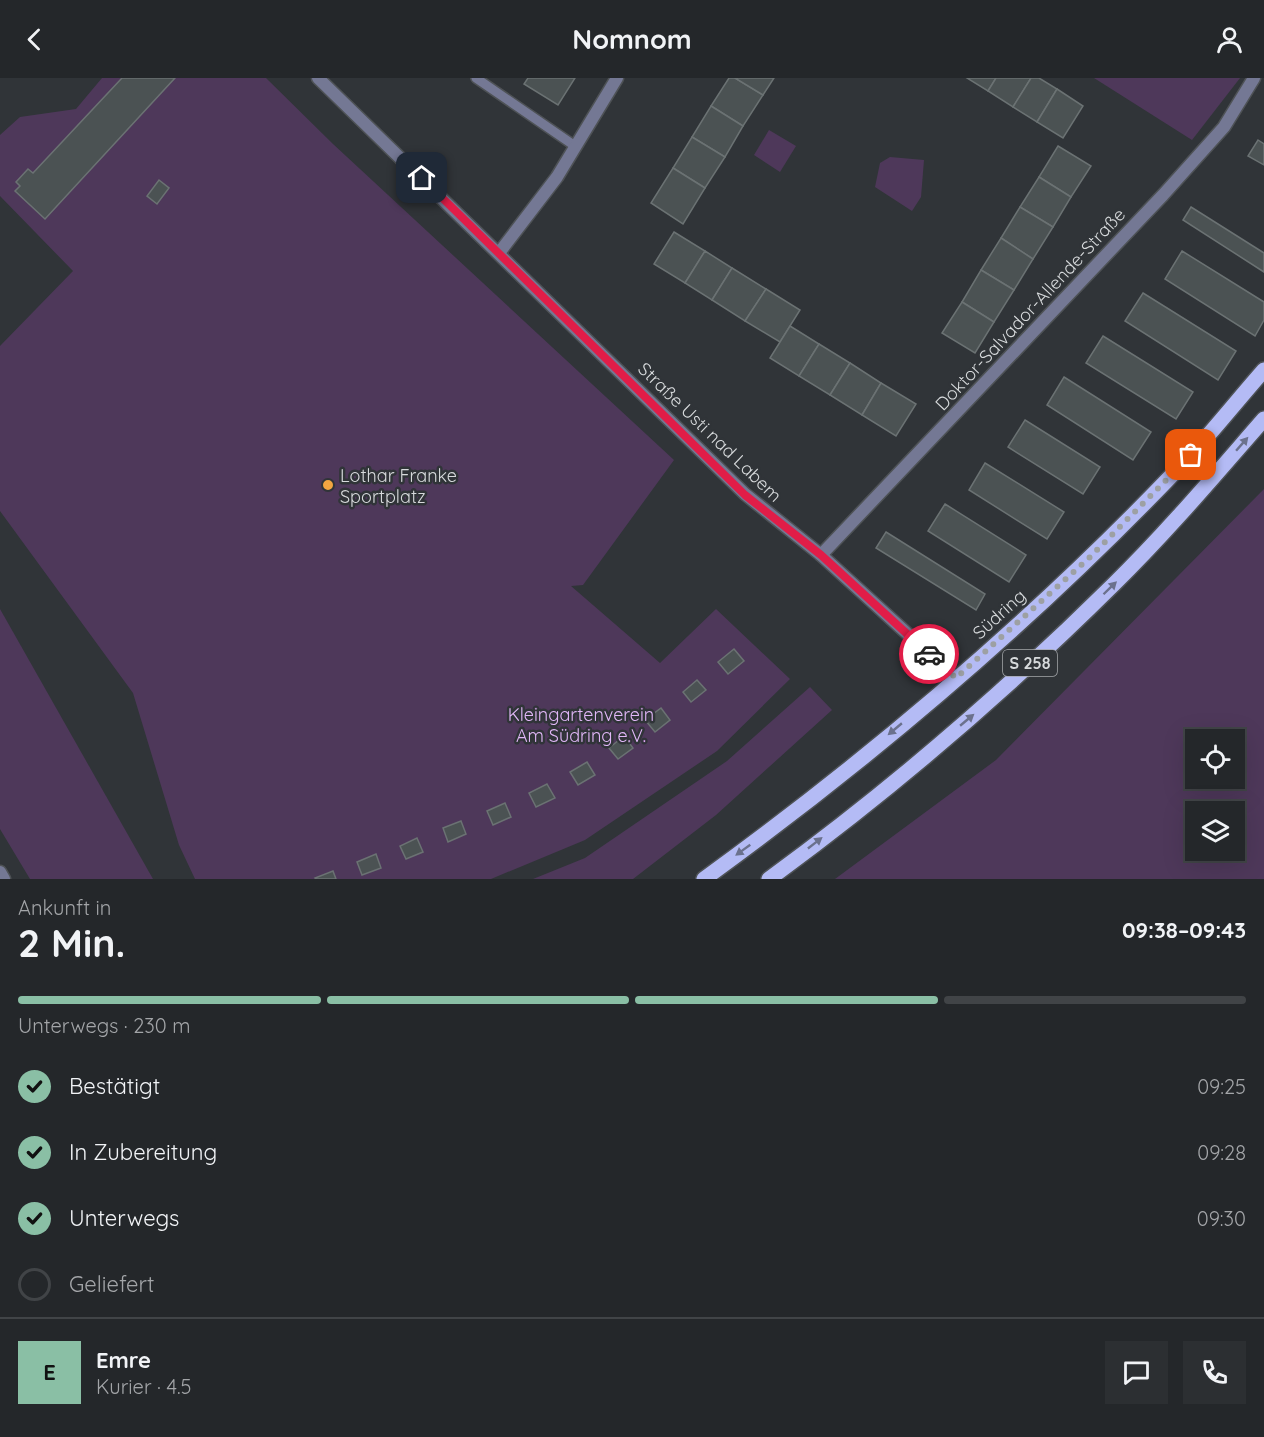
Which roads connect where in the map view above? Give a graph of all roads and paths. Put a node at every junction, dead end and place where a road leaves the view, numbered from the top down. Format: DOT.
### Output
graph roads {
  1 [pos="318,78"];
  2 [pos="476,78"];
  3 [pos="617,78"];
  4 [pos="1254,78"];
  5 [pos="575,146"];
  6 [pos="500,253"];
  7 [pos="1264,370"];
  8 [pos="1264,419"];
  9 [pos="821,555"];
  10 [pos="956,678"];
  11 [pos="0,872"];
  12 [pos="4,879"];
  13 [pos="704,879"];
  14 [pos="769,879"];
  1 -- 6 [label="street, Straße Usti nad Labem"];
  2 -- 5 [label="lane"];
  3 -- 5 [label="street"];
  4 -- 9 [label="street, Doktor-Salvador-Allende-Straße"];
  5 -- 6 [label="street"];
  6 -- 9 [label="street, Straße Usti nad Labem"];
  7 -- 10 [label="main road, Südring / S 258"];
  14 -- 8 [label="main road, S 258, one-way"];
  9 -- 10 [label="street, Straße Usti nad Labem"];
  10 -- 13 [label="main road, Südring / S 258, one-way"];
  11 -- 12 [label="street"];
}
